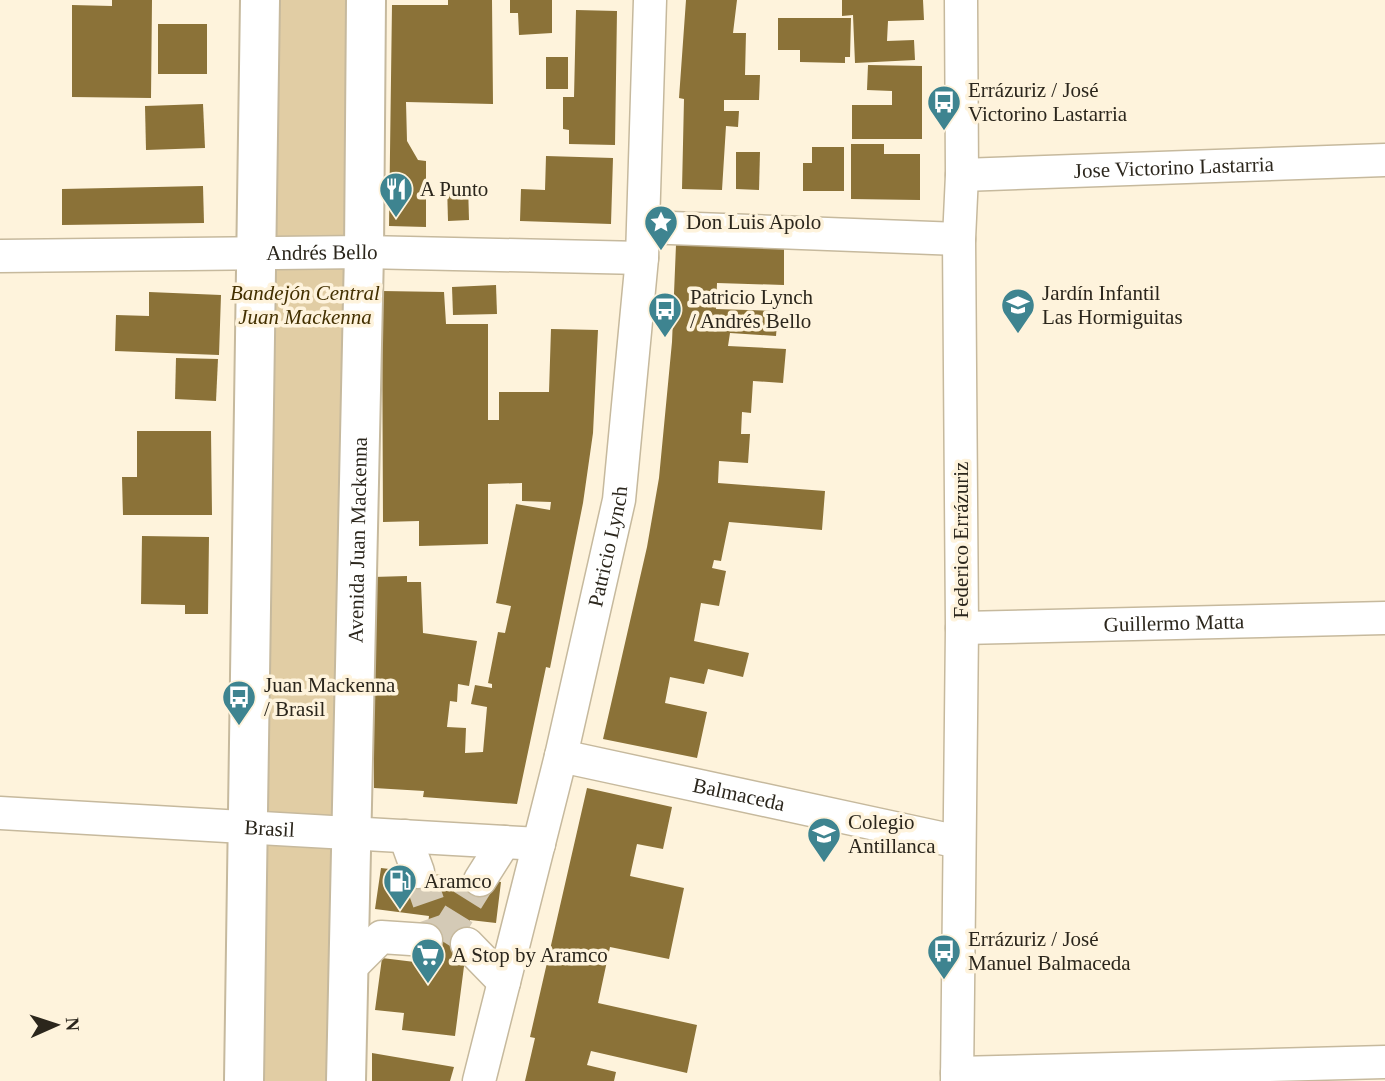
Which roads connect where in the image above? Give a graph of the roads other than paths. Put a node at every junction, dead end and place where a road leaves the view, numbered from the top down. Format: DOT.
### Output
graph roads {
  1 [pos="260,0"];
  2 [pos="366,0"];
  3 [pos="650,0"];
  4 [pos="961,0"];
  5 [pos="1385,160"];
  6 [pos="962,175"];
  7 [pos="644,227"];
  8 [pos="959,239"];
  9 [pos="256,252"];
  10 [pos="365,252"];
  11 [pos="0,256"];
  12 [pos="642,258"];
  13 [pos="1385,618"];
  14 [pos="962,628"];
  15 [pos="561,756"];
  16 [pos="0,813"];
  17 [pos="248,827"];
  18 [pos="350,833"];
  19 [pos="405,836"];
  20 [pos="504,842"];
  21 [pos="959,842"];
  22 [pos="538,844"];
  23 [pos="418,872"];
  24 [pos="480,880"];
  25 [pos="426,940"];
  26 [pos="467,944"];
  27 [pos="348,970"];
  28 [pos="504,982"];
  29 [pos="1385,1062"];
  30 [pos="957,1077"];
  31 [pos="244,1081"];
  32 [pos="346,1081"];
  33 [pos="479,1081"];
  1 -- 9 [label="main road"];
  2 -- 10 [label="main road, Avenida Juan Mackenna"];
  3 -- 7 [label="street, Patricio Lynch"];
  4 -- 6 [label="street, Federico Errázuriz"];
  5 -- 6 [label="street, Jose Victorino Lastarria"];
  6 -- 8 [label="street, Federico Errázuriz"];
  7 -- 8 [label="street"];
  7 -- 12 [label="street, Patricio Lynch"];
  8 -- 14 [label="street, Federico Errázuriz"];
  9 -- 10 [label="street, Andrés Bello"];
  9 -- 11 [label="street, Andrés Bello"];
  9 -- 17 [label="main road"];
  10 -- 12 [label="street, Andrés Bello"];
  10 -- 18 [label="main road, Avenida Juan Mackenna"];
  12 -- 15 [label="street, Patricio Lynch"];
  13 -- 14 [label="street, Guillermo Matta"];
  14 -- 21 [label="street, Federico Errázuriz"];
  15 -- 21 [label="street, Balmaceda"];
  15 -- 22 [label="street, Patricio Lynch"];
  16 -- 17 [label="street, Brasil"];
  17 -- 18 [label="street, Brasil"];
  17 -- 31 [label="main road"];
  18 -- 19 [label="street, Brasil"];
  18 -- 27 [label="main road, Avenida Juan Mackenna"];
  19 -- 20 [label="street, Brasil"];
  19 -- 23 [label="street"];
  20 -- 22 [label="street, Brasil"];
  20 -- 24 [label="street"];
  21 -- 30 [label="street, Federico Errázuriz"];
  22 -- 28 [label="street, Patricio Lynch"];
  25 -- 27 [label="street"];
  26 -- 28 [label="street"];
  27 -- 32 [label="main road, Avenida Juan Mackenna"];
  28 -- 33 [label="street, Patricio Lynch"];
  29 -- 30 [label="street"];
}
